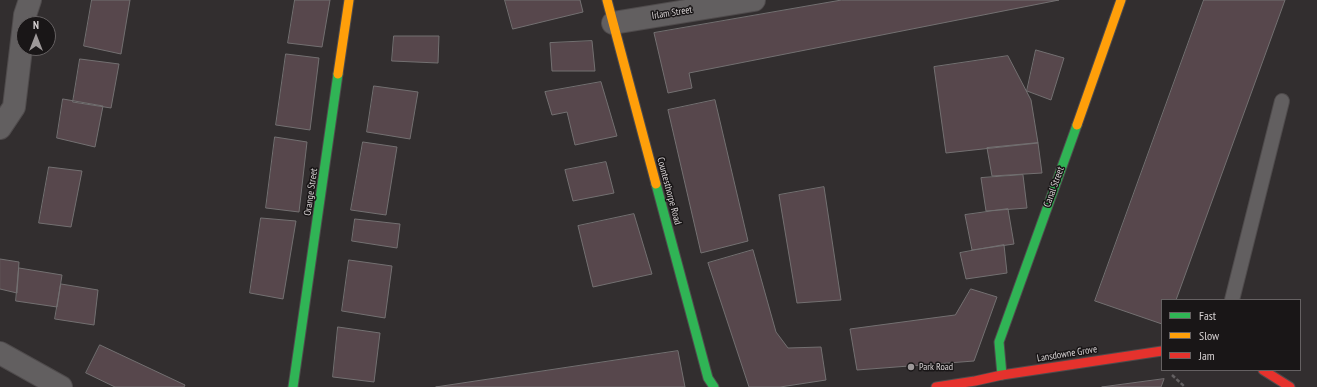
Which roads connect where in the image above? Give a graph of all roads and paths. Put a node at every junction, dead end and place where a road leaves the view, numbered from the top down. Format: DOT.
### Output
graph roads {
  1 [pos="30,0"];
  2 [pos="349,0"];
  3 [pos="607,0"];
  4 [pos="754,0"];
  5 [pos="1121,0"];
  6 [pos="25,16"];
  7 [pos="613,23"];
  8 [pos="20,56"];
  9 [pos="1282,101"];
  10 [pos="0,128"];
  11 [pos="1232,299"];
  12 [pos="1161,351"];
  13 [pos="0,353"];
  14 [pos="1265,371"];
  15 [pos="1171,374"];
  16 [pos="1002,375"];
  17 [pos="974,384"];
  18 [pos="61,387"];
  19 [pos="293,387"];
  20 [pos="714,387"];
  21 [pos="936,387"];
  22 [pos="1184,387"];
  23 [pos="1290,387"];
  1 -- 6 [label="street"];
  2 -- 19 [label="street, Orange Street"];
  3 -- 7 [label="street, Countesthorpe Road"];
  4 -- 7 [label="street, Irlam Street"];
  5 -- 16 [label="street, Canal Street"];
  7 -- 20 [label="street, Countesthorpe Road"];
  8 -- 10 [label="street"];
  9 -- 11 [label="lane"];
  12 -- 16 [label="street, Lansdowne Grove"];
  13 -- 18 [label="street"];
  14 -- 23 [label="street"];
  15 -- 22 [label="path"];
  16 -- 17 [label="street, Lansdowne Grove"];
  17 -- 21 [label="street, Lansdowne Grove"];
}
